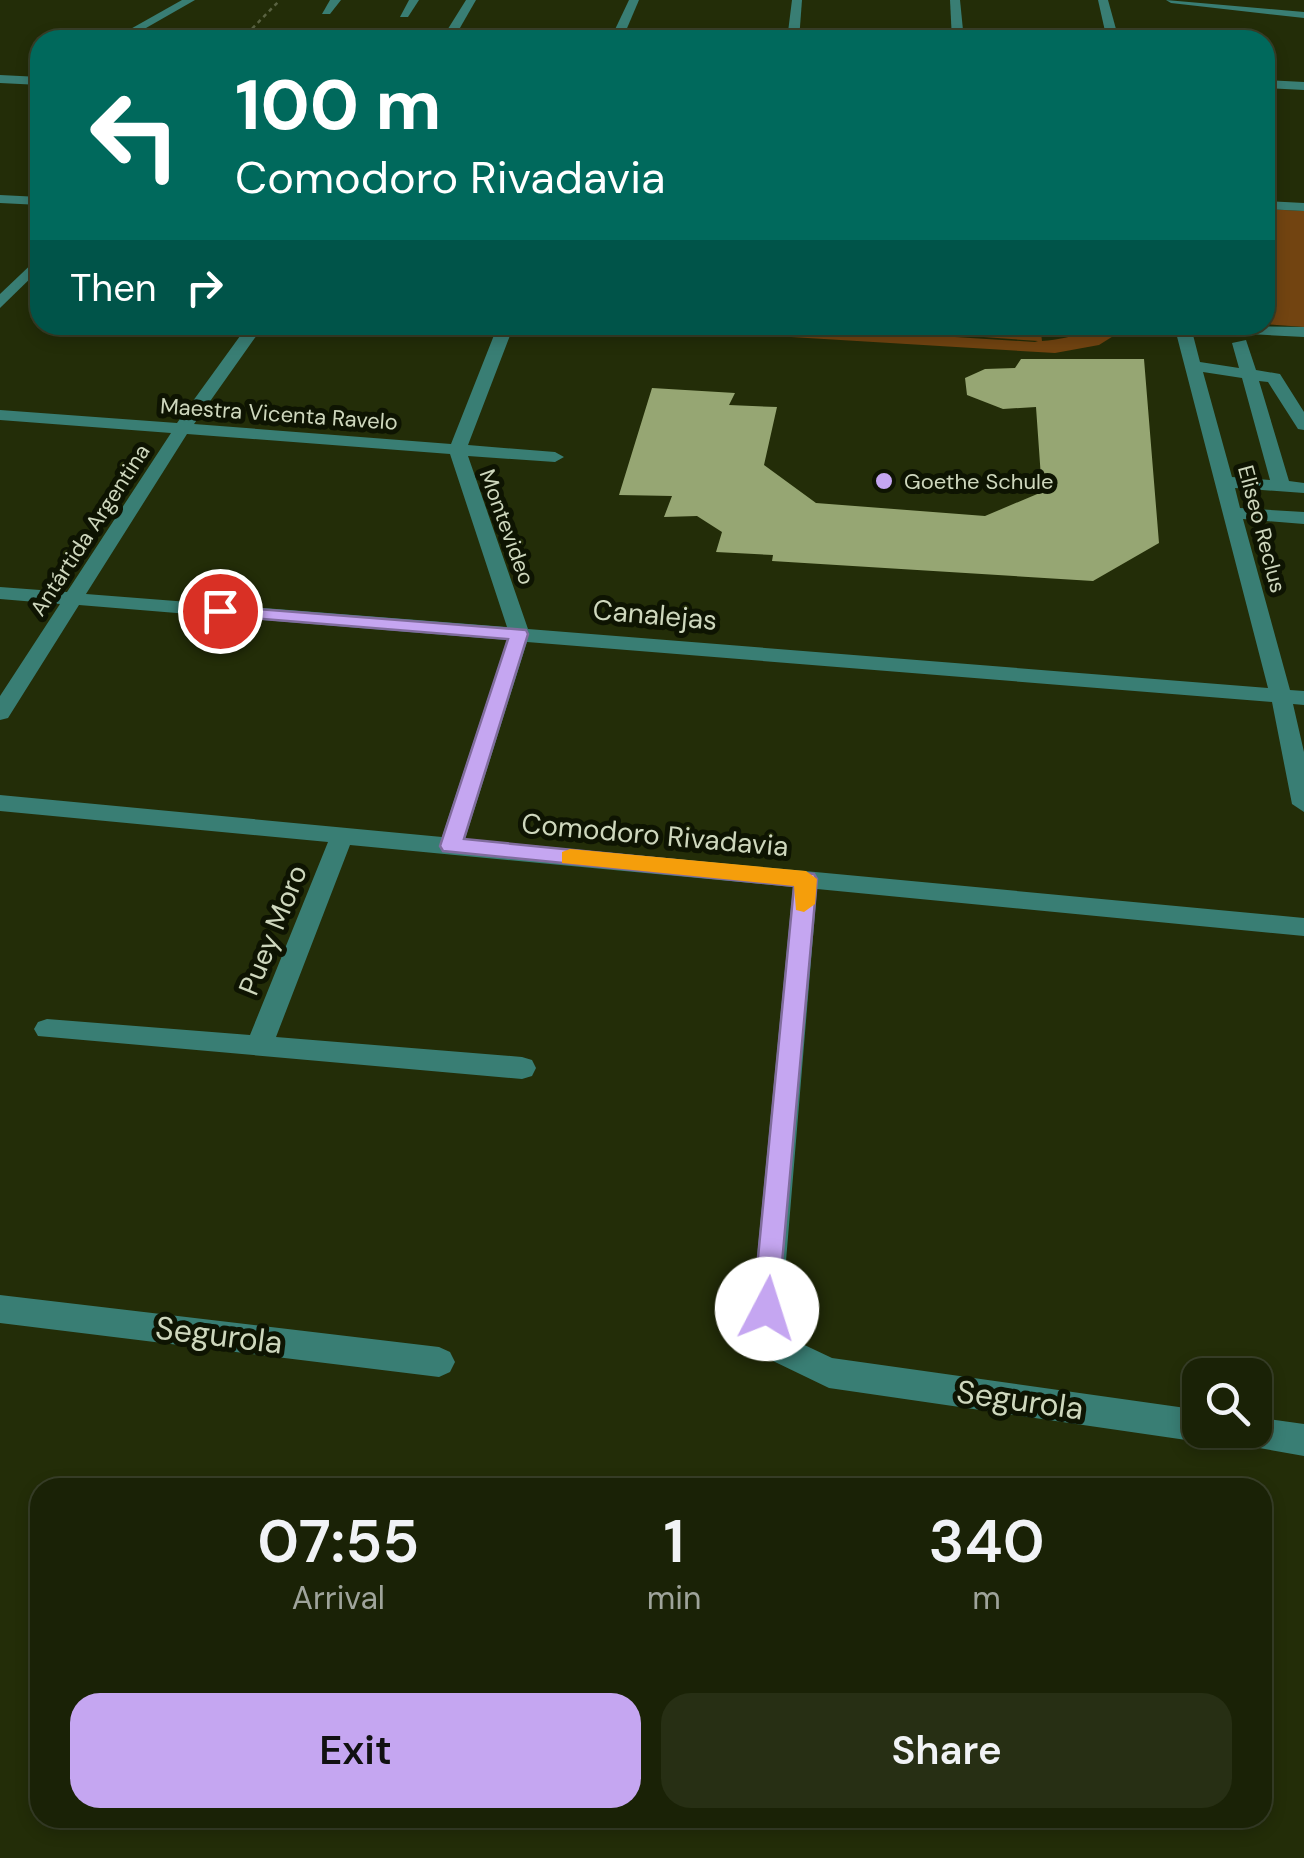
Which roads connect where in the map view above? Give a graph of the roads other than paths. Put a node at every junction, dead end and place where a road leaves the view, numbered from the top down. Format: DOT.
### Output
graph roads {
  1 [pos="190,0"];
  2 [pos="336,0"];
  3 [pos="414,0"];
  4 [pos="471,0"];
  5 [pos="634,0"];
  6 [pos="797,0"];
  7 [pos="955,0"];
  8 [pos="1103,0"];
  9 [pos="1171,0"];
  10 [pos="1274,6"];
  11 [pos="326,12"];
  12 [pos="1304,14"];
  13 [pos="404,15"];
  14 [pos="135,30"];
  15 [pos="452,30"];
  16 [pos="620,30"];
  17 [pos="793,30"];
  18 [pos="957,30"];
  19 [pos="1110,30"];
  20 [pos="0,79"];
  21 [pos="30,80"];
  22 [pos="1275,85"];
  23 [pos="1304,86"];
  24 [pos="0,199"];
  25 [pos="30,200"];
  26 [pos="1275,206"];
  27 [pos="1304,207"];
  28 [pos="30,271"];
  29 [pos="0,303"];
  30 [pos="1275,330"];
  31 [pos="1304,332"];
  32 [pos="249,335"];
  33 [pos="502,335"];
  34 [pos="1185,335"];
  35 [pos="1240,342"];
  36 [pos="1193,366"];
  37 [pos="1249,372"];
  38 [pos="0,414"];
  39 [pos="1304,426"];
  40 [pos="182,429"];
  41 [pos="458,450"];
  42 [pos="555,457"];
  43 [pos="1224,482"];
  44 [pos="1281,486"];
  45 [pos="1304,488"];
  46 [pos="1232,513"];
  47 [pos="1304,518"];
  48 [pos="0,593"];
  49 [pos="70,600"];
  50 [pos="519,634"];
  51 [pos="1292,697"];
  52 [pos="0,712"];
  53 [pos="0,803"];
  54 [pos="1304,804"];
  55 [pos="342,836"];
  56 [pos="451,846"];
  57 [pos="806,879"];
  58 [pos="1304,928"];
  59 [pos="47,1029"];
  60 [pos="259,1046"];
  61 [pos="522,1068"];
  62 [pos="0,1309"];
  63 [pos="438,1362"];
  64 [pos="1182,1423"];
  65 [pos="1272,1436"];
  66 [pos="1304,1440"];
  1 -- 14 [label="street"];
  2 -- 11 [label="street"];
  3 -- 13 [label="street"];
  4 -- 15 [label="street"];
  5 -- 16 [label="street"];
  6 -- 17 [label="street"];
  7 -- 18 [label="street"];
  8 -- 19 [label="street"];
  9 -- 10 [label="street"];
  10 -- 12 [label="street"];
  20 -- 21 [label="street"];
  22 -- 23 [label="street"];
  24 -- 25 [label="street"];
  26 -- 27 [label="street"];
  28 -- 29 [label="street"];
  30 -- 31 [label="street"];
  32 -- 40 [label="street, Antártida Argentina"];
  33 -- 41 [label="street, Montevideo"];
  34 -- 36 [label="street, Eliseo Reclus"];
  35 -- 37 [label="street"];
  36 -- 37 [label="street"];
  36 -- 43 [label="street, Eliseo Reclus"];
  37 -- 39 [label="street"];
  37 -- 44 [label="street"];
  38 -- 40 [label="street, Maestra Vicenta Ravelo"];
  40 -- 41 [label="street, Maestra Vicenta Ravelo"];
  40 -- 49 [label="street, Antártida Argentina"];
  41 -- 42 [label="street, Maestra Vicenta Ravelo"];
  41 -- 50 [label="street, Montevideo"];
  43 -- 44 [label="street"];
  43 -- 46 [label="street, Eliseo Reclus"];
  44 -- 45 [label="street"];
  46 -- 47 [label="street"];
  46 -- 51 [label="street, Eliseo Reclus"];
  48 -- 49 [label="street, Canalejas"];
  49 -- 50 [label="street, Canalejas"];
  49 -- 52 [label="street, Antártida Argentina"];
  50 -- 51 [label="street, Canalejas"];
  50 -- 56 [label="street"];
  51 -- 54 [label="street, Eliseo Reclus"];
  53 -- 55 [label="street, Comodoro Rivadavia"];
  55 -- 56 [label="street, Comodoro Rivadavia"];
  55 -- 60 [label="street, Puey Moro"];
  56 -- 57 [label="street, Comodoro Rivadavia"];
  57 -- 58 [label="street, Comodoro Rivadavia"];
  57 -- 64 [label="street, Segurola"];
  59 -- 60 [label="street"];
  60 -- 61 [label="street"];
  62 -- 63 [label="street, Segurola"];
  65 -- 66 [label="street"];
}
